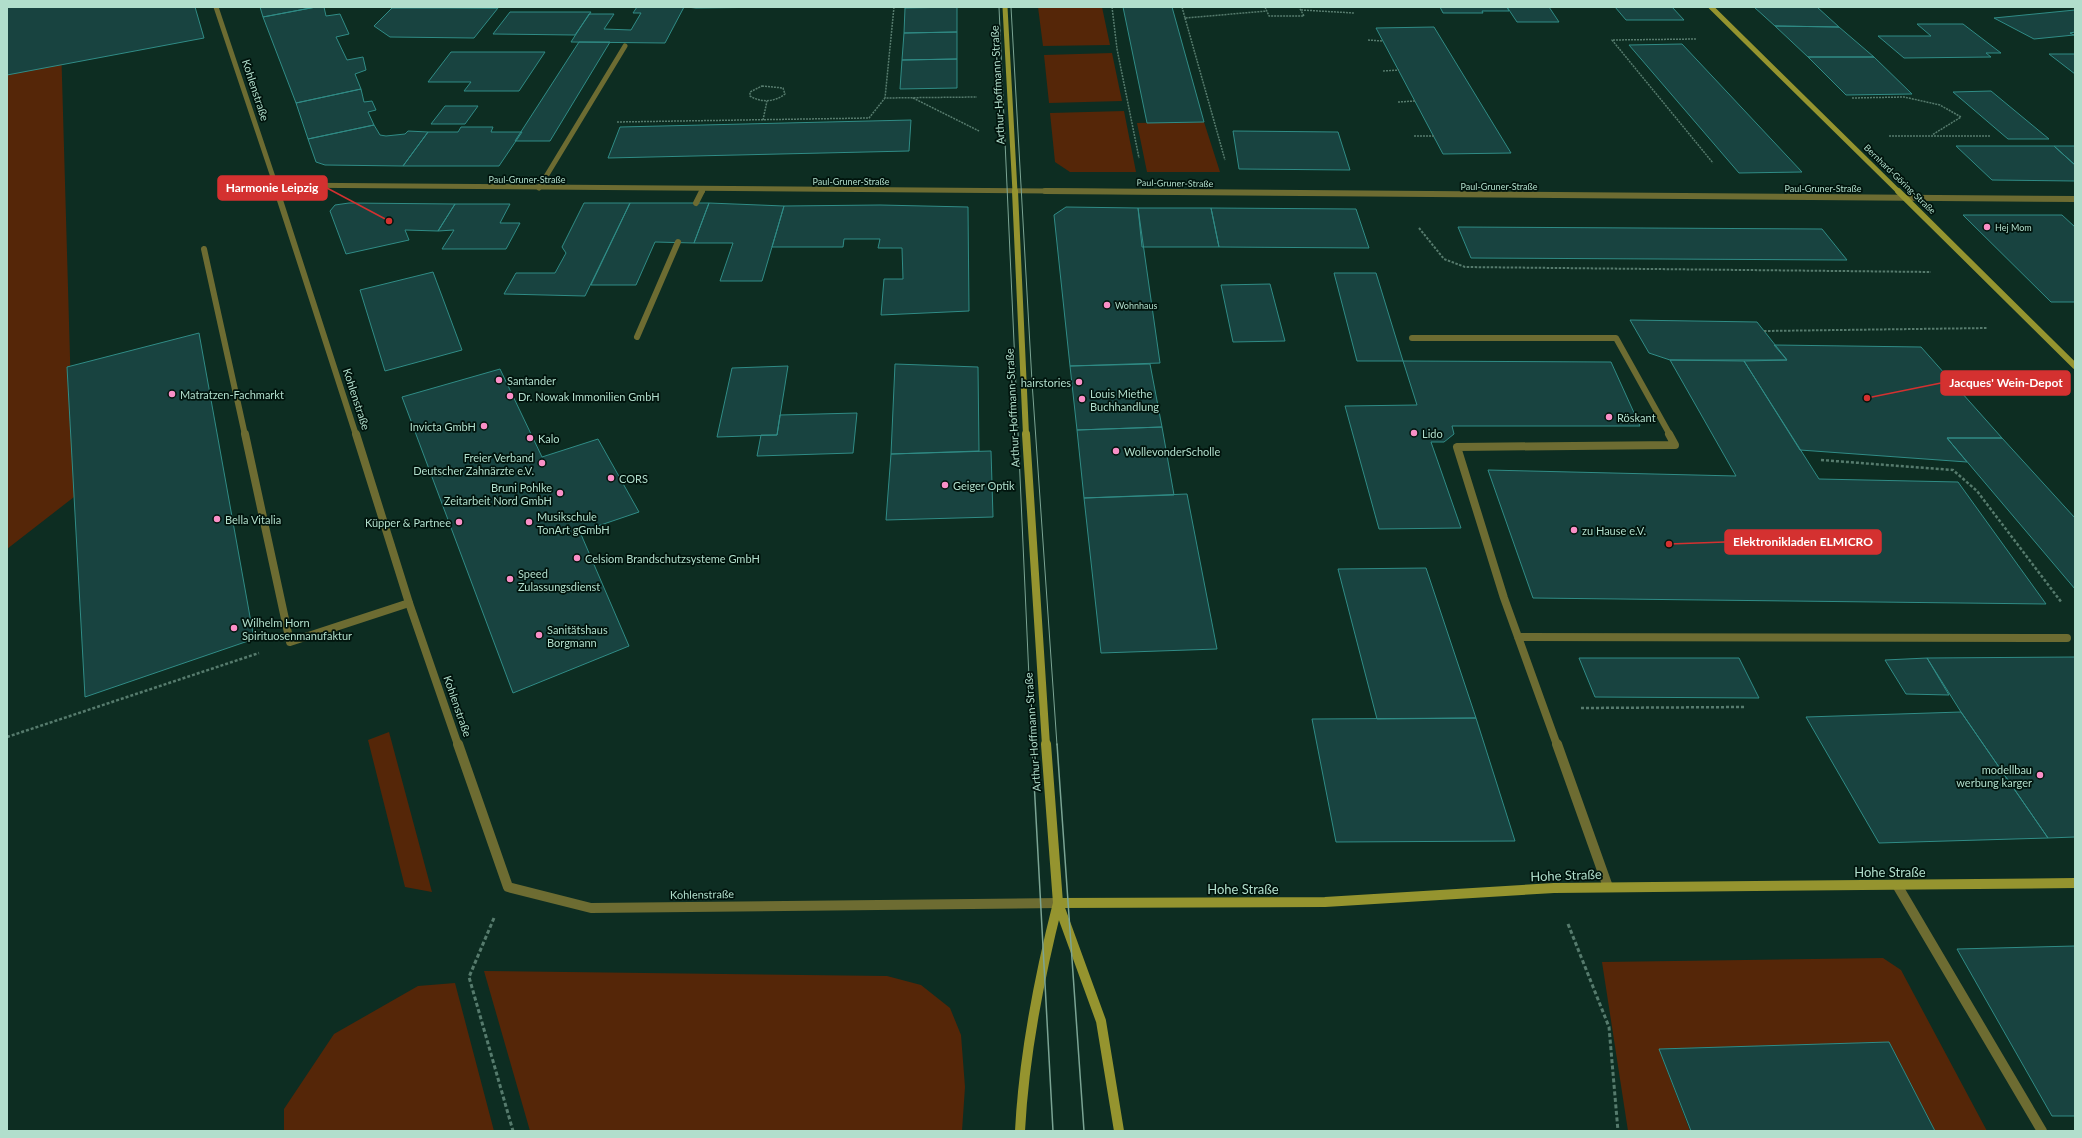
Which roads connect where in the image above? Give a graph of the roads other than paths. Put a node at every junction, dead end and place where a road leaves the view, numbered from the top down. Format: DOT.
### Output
graph roads {
  1 [pos="216,7"];
  2 [pos="1005,7"];
  3 [pos="1711,7"];
  4 [pos="625,46"];
  5 [pos="275,185"];
  6 [pos="539,188"];
  7 [pos="703,189"];
  8 [pos="1015,191"];
  9 [pos="1907,198"];
  10 [pos="2075,200"];
  11 [pos="696,204"];
  12 [pos="678,242"];
  13 [pos="204,249"];
  14 [pos="637,337"];
  15 [pos="1412,338"];
  16 [pos="2075,366"];
  17 [pos="409,603"];
  18 [pos="1518,637"];
  19 [pos="2067,638"];
  20 [pos="2075,883"];
  21 [pos="1897,885"];
  22 [pos="1608,887"];
  23 [pos="1058,903"];
  24 [pos="1020,1131"];
  25 [pos="1119,1131"];
  26 [pos="2042,1131"];
  1 -- 5 [label="street, Kohlenstraße"];
  2 -- 8 [label="street, Arthur-Hoffmann-Straße"];
  3 -- 9 [label="street, Bernhard-Göring-Straße"];
  4 -- 6 [label="street"];
  5 -- 6 [label="street, Paul-Gruner-Straße"];
  5 -- 17 [label="street, Kohlenstraße"];
  6 -- 7 [label="street, Paul-Gruner-Straße"];
  7 -- 8 [label="street, Paul-Gruner-Straße"];
  7 -- 11 [label="street"];
  8 -- 9 [label="street, Paul-Gruner-Straße"];
  8 -- 23 [label="street, Arthur-Hoffmann-Straße"];
  9 -- 10 [label="street, Paul-Gruner-Straße"];
  9 -- 16 [label="street, Bernhard-Göring-Straße"];
  12 -- 14 [label="street"];
  13 -- 17 [label="street"];
  15 -- 18 [label="street"];
  17 -- 23 [label="street, Kohlenstraße"];
  18 -- 19 [label="street"];
  18 -- 22 [label="street"];
  20 -- 21 [label="street, Hohe Straße"];
  21 -- 22 [label="street, Hohe Straße"];
  21 -- 26 [label="street"];
  22 -- 23 [label="street, Hohe Straße"];
  23 -- 24 [label="street, Arthur-Hoffmann-Straße"];
  23 -- 25 [label="street, Arthur-Hoffmann-Straße"];
}
